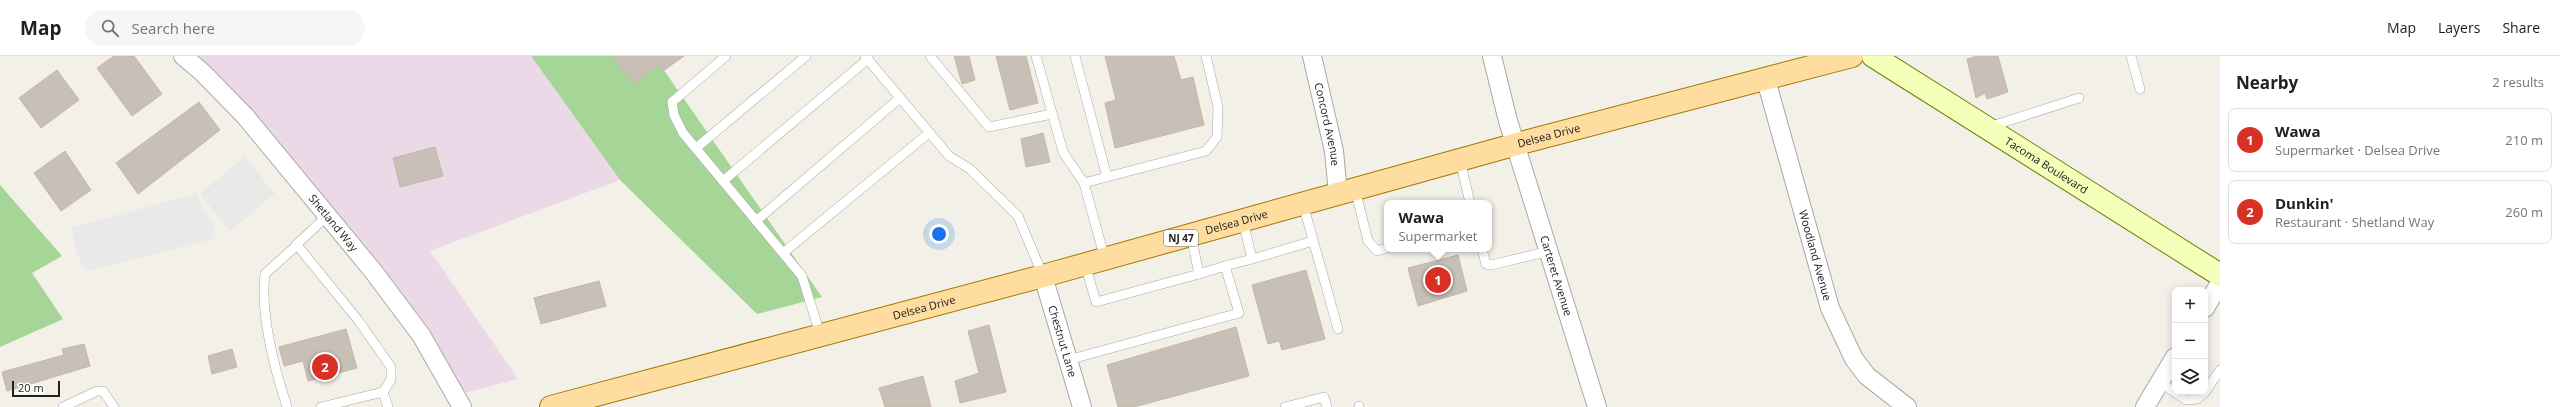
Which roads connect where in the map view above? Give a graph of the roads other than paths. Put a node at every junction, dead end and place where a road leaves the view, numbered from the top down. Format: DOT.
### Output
graph roads {
  1 [pos="183,56"];
  2 [pos="806,56"];
  3 [pos="930,56"];
  4 [pos="1036,56"];
  5 [pos="1075,56"];
  6 [pos="1206,56"];
  7 [pos="1312,56"];
  8 [pos="1492,56"];
  9 [pos="1852,56"];
  10 [pos="1873,56"];
  11 [pos="2132,56"];
  12 [pos="722,58"];
  13 [pos="867,58"];
  14 [pos="1810,61"];
  15 [pos="1766,80"];
  16 [pos="2140,88"];
  17 [pos="900,98"];
  18 [pos="2079,98"];
  19 [pos="1052,114"];
  20 [pos="1985,128"];
  21 [pos="929,133"];
  22 [pos="1517,144"];
  23 [pos="696,148"];
  24 [pos="1460,160"];
  25 [pos="1107,177"];
  26 [pos="723,181"];
  27 [pos="1084,183"];
  28 [pos="1347,192"];
  29 [pos="1469,200"];
  30 [pos="1303,204"];
  31 [pos="327,216"];
  32 [pos="756,221"];
  33 [pos="1243,221"];
  34 [pos="1191,235"];
  35 [pos="1313,241"];
  36 [pos="296,246"];
  37 [pos="1384,249"];
  38 [pos="1550,251"];
  39 [pos="1483,252"];
  40 [pos="782,253"];
  41 [pos="1252,259"];
  42 [pos="1095,261"];
  43 [pos="1225,266"];
  44 [pos="1199,274"];
  45 [pos="2220,275"];
  46 [pos="1043,276"];
  47 [pos="2220,283"];
  48 [pos="2208,303"];
  49 [pos="1338,329"];
  50 [pos="820,334"];
  51 [pos="2174,359"];
  52 [pos="1068,360"];
  53 [pos="2220,370"];
  54 [pos="2160,382"];
  55 [pos="2208,388"];
  56 [pos="2172,390"];
  57 [pos="384,392"];
  58 [pos="2179,395"];
  59 [pos="2202,395"];
  60 [pos="63,407"];
  61 [pos="114,407"];
  62 [pos="286,407"];
  63 [pos="321,407"];
  64 [pos="388,407"];
  65 [pos="462,407"];
  66 [pos="550,407"];
  67 [pos="1082,407"];
  68 [pos="1285,407"];
  69 [pos="1327,407"];
  70 [pos="1598,407"];
  71 [pos="1907,407"];
  72 [pos="2145,407"];
  1 -- 31 [label="street, Shetland Way"];
  2 -- 23 [label="lane"];
  3 -- 19 [label="lane"];
  4 -- 19 [label="lane"];
  5 -- 25 [label="lane"];
  6 -- 25 [label="lane"];
  7 -- 28 [label="street, Concord Avenue"];
  8 -- 22 [label="street, Carteret Avenue"];
  9 -- 14 [label="main road, Delsea Drive / NJ 47"];
  10 -- 20 [label="street, Tacoma Boulevard"];
  11 -- 16 [label="lane"];
  12 -- 23 [label="lane"];
  13 -- 17 [label="lane"];
  13 -- 26 [label="lane"];
  14 -- 15 [label="main road, Delsea Drive / NJ 47"];
  15 -- 22 [label="main road, Delsea Drive / NJ 47"];
  15 -- 71 [label="street, Woodland Avenue"];
  17 -- 21 [label="lane"];
  17 -- 32 [label="lane"];
  18 -- 20 [label="lane"];
  19 -- 27 [label="lane"];
  20 -- 45 [label="street, Tacoma Boulevard"];
  21 -- 40 [label="lane"];
  21 -- 46 [label="lane"];
  22 -- 24 [label="main road, Delsea Drive / NJ 47"];
  22 -- 38 [label="street, Carteret Avenue"];
  23 -- 26 [label="lane"];
  24 -- 28 [label="main road, Delsea Drive / NJ 47"];
  24 -- 29 [label="lane"];
  25 -- 27 [label="lane"];
  26 -- 32 [label="lane"];
  27 -- 42 [label="lane"];
  28 -- 30 [label="main road, Delsea Drive / NJ 47"];
  28 -- 37 [label="lane"];
  30 -- 33 [label="main road, Delsea Drive / NJ 47"];
  30 -- 35 [label="lane"];
  31 -- 36 [label="lane"];
  31 -- 65 [label="street, Shetland Way"];
  32 -- 40 [label="lane"];
  33 -- 34 [label="main road, Delsea Drive / NJ 47"];
  33 -- 41 [label="lane"];
  34 -- 42 [label="main road, Delsea Drive / NJ 47"];
  34 -- 44 [label="lane"];
  35 -- 41 [label="lane"];
  35 -- 49 [label="lane"];
  36 -- 57 [label="lane"];
  36 -- 62 [label="lane"];
  38 -- 39 [label="lane"];
  38 -- 70 [label="street, Carteret Avenue"];
  40 -- 50 [label="lane"];
  41 -- 43 [label="lane"];
  42 -- 44 [label="lane"];
  42 -- 46 [label="main road, Delsea Drive / NJ 47"];
  43 -- 44 [label="lane"];
  43 -- 52 [label="lane"];
  46 -- 50 [label="main road, Delsea Drive / NJ 47"];
  46 -- 52 [label="street, Chestnut Lane"];
  47 -- 48 [label="street"];
  50 -- 66 [label="main road, Delsea Drive / NJ 47"];
  51 -- 54 [label="street"];
  52 -- 67 [label="street, Chestnut Lane"];
  53 -- 55 [label="lane"];
  54 -- 56 [label="lane"];
  54 -- 72 [label="street"];
  57 -- 63 [label="lane"];
  57 -- 64 [label="lane"];
  58 -- 59 [label="lane"];
  60 -- 61 [label="lane"];
  68 -- 69 [label="lane"];
}
